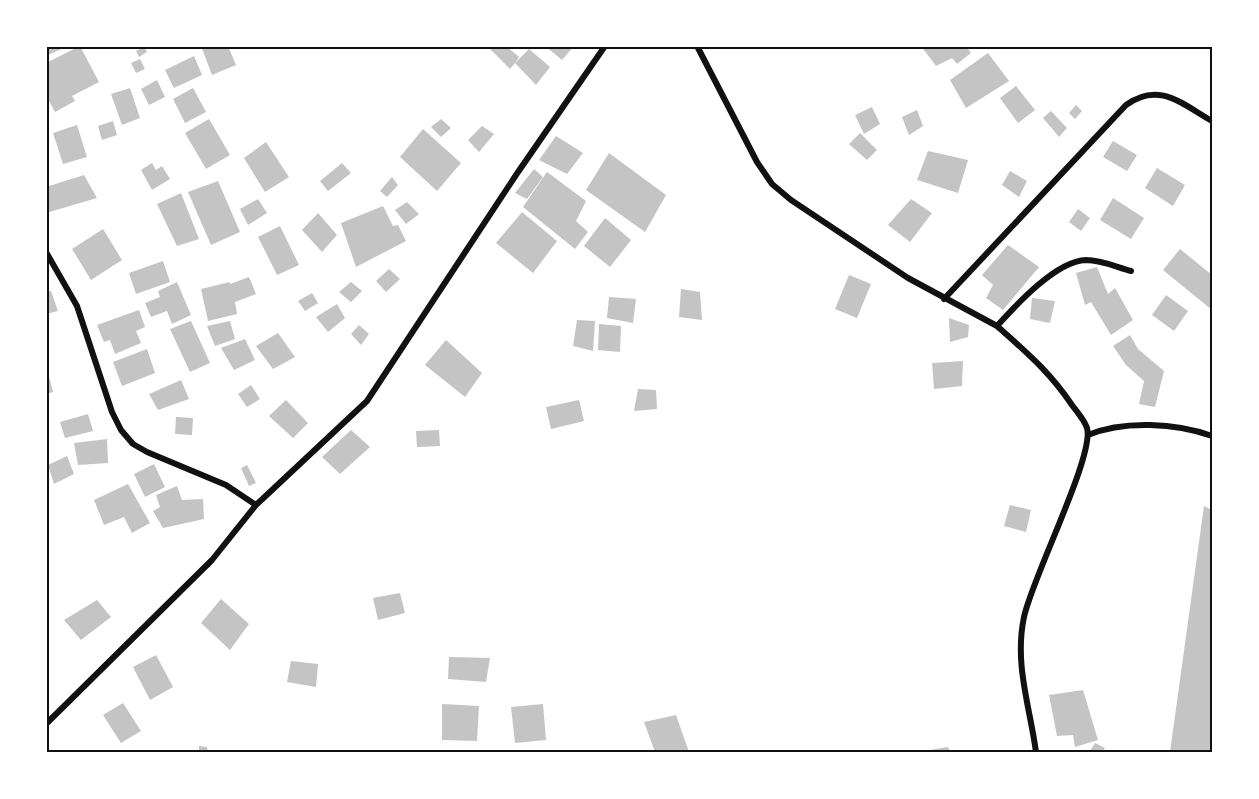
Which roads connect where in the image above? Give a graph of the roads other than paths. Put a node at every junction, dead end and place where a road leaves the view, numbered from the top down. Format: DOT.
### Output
graph roads {
  1 [pos="605,46"];
  2 [pos="698,46"];
  3 [pos="1212,121"];
  4 [pos="46,252"];
  5 [pos="1131,271"];
  6 [pos="945,298"];
  7 [pos="997,326"];
  8 [pos="1088,435"];
  9 [pos="1212,436"];
  10 [pos="256,505"];
  11 [pos="46,724"];
  12 [pos="1036,753"];
  1 -- 10 [label="street"];
  2 -- 6 [label="street"];
  3 -- 6 [label="street"];
  4 -- 10 [label="street"];
  5 -- 7 [label="street"];
  6 -- 7 [label="street"];
  7 -- 8 [label="street"];
  8 -- 9 [label="street"];
  8 -- 12 [label="street"];
  10 -- 11 [label="street"];
}
